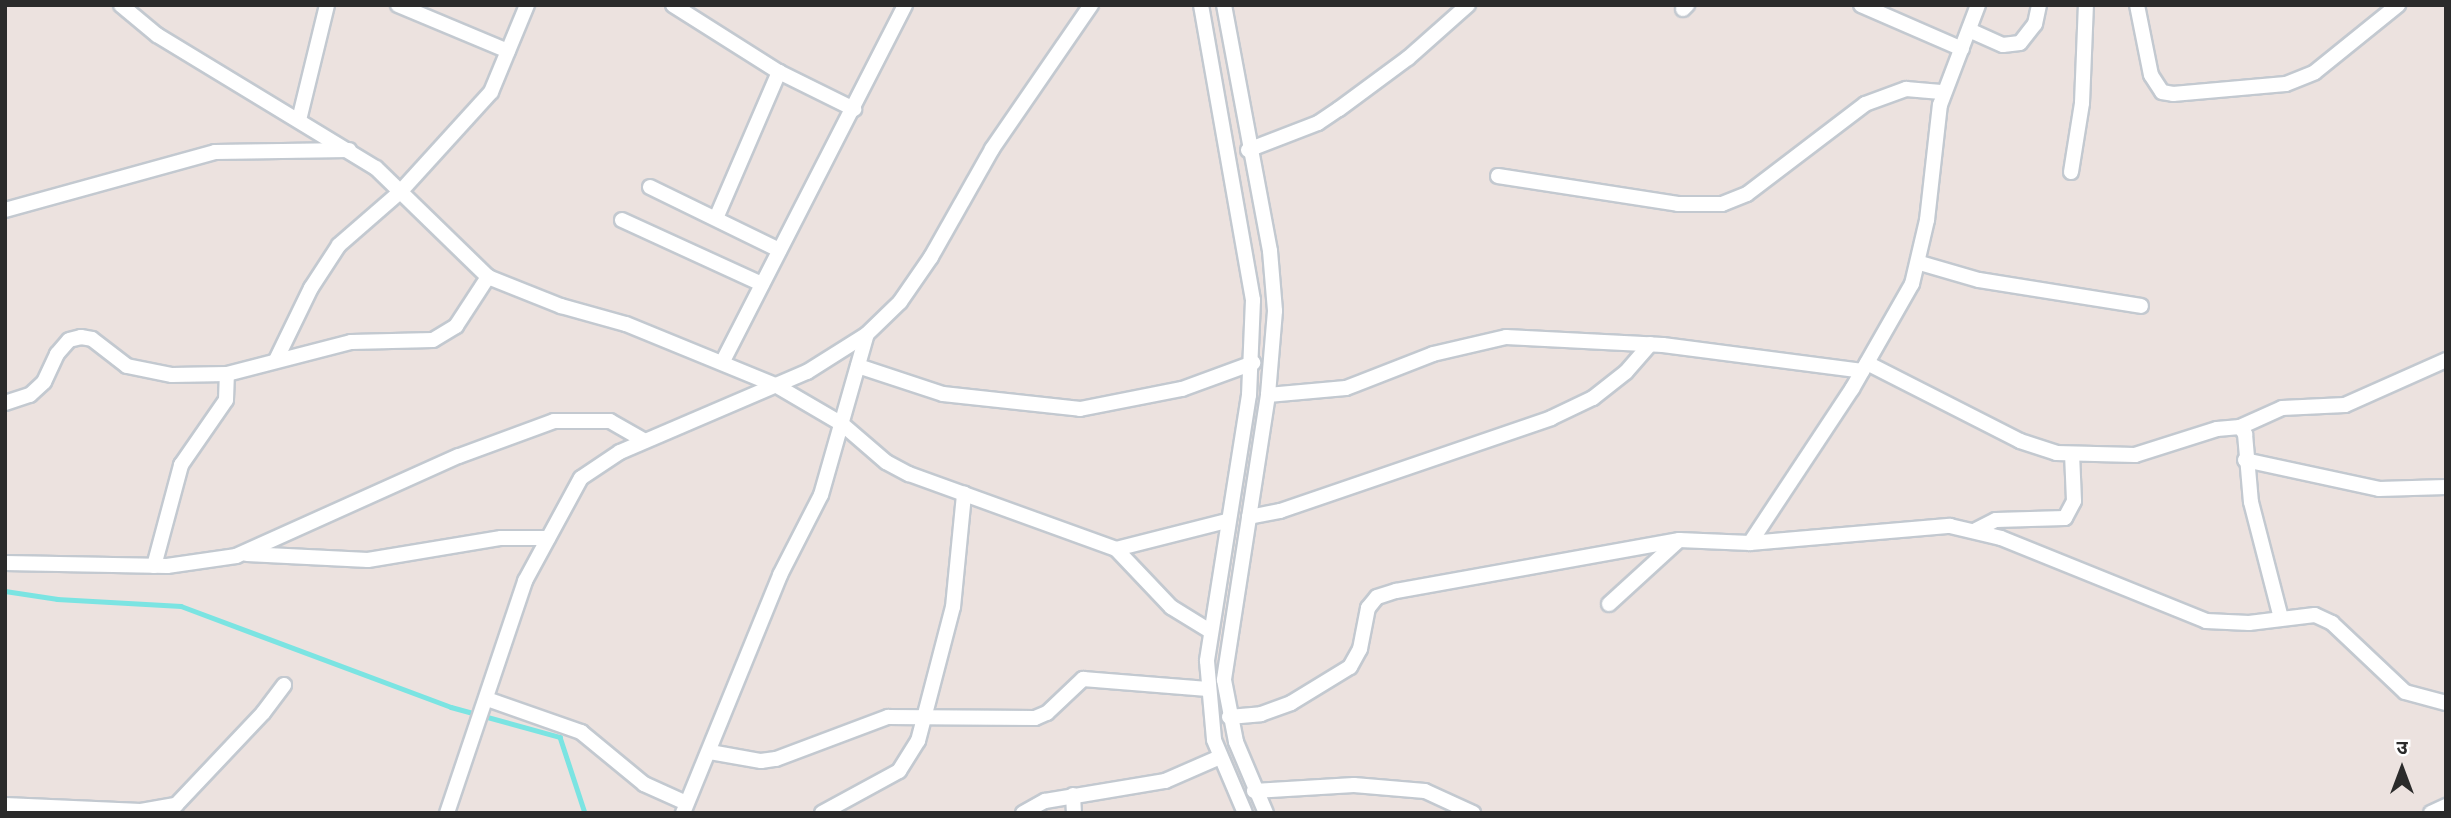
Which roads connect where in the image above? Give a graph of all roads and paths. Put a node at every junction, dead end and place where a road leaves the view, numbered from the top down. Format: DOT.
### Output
graph roads {
  1 [pos="327,5"];
  2 [pos="398,5"];
  3 [pos="527,5"];
  4 [pos="673,5"];
  5 [pos="905,5"];
  6 [pos="1091,5"];
  7 [pos="1201,5"];
  8 [pos="1224,5"];
  9 [pos="1468,5"];
  10 [pos="1861,5"];
  11 [pos="1978,5"];
  12 [pos="2039,5"];
  13 [pos="2086,5"];
  14 [pos="2137,5"];
  15 [pos="2398,5"];
  16 [pos="126,7"];
  17 [pos="1969,30"];
  18 [pos="1962,49"];
  19 [pos="508,51"];
  20 [pos="779,72"];
  21 [pos="1944,92"];
  22 [pos="854,109"];
  23 [pos="299,120"];
  24 [pos="351,150"];
  25 [pos="1248,150"];
  26 [pos="2071,172"];
  27 [pos="1498,176"];
  28 [pos="650,187"];
  29 [pos="400,192"];
  30 [pos="5,210"];
  31 [pos="718,216"];
  32 [pos="622,220"];
  33 [pos="779,250"];
  34 [pos="1920,263"];
  35 [pos="488,277"];
  36 [pos="762,285"];
  37 [pos="2141,306"];
  38 [pos="867,334"];
  39 [pos="1650,344"];
  40 [pos="276,360"];
  41 [pos="2446,360"];
  42 [pos="723,361"];
  43 [pos="1253,363"];
  44 [pos="858,366"];
  45 [pos="1864,367"];
  46 [pos="227,374"];
  47 [pos="777,386"];
  48 [pos="1268,395"];
  49 [pos="5,403"];
  50 [pos="842,424"];
  51 [pos="2240,427"];
  52 [pos="645,442"];
  53 [pos="2073,454"];
  54 [pos="2245,460"];
  55 [pos="2446,487"];
  56 [pos="964,494"];
  57 [pos="1249,517"];
  58 [pos="1227,521"];
  59 [pos="1976,530"];
  60 [pos="548,538"];
  61 [pos="1679,540"];
  62 [pos="1750,543"];
  63 [pos="1116,549"];
  64 [pos="242,554"];
  65 [pos="5,563"];
  66 [pos="154,566"];
  67 [pos="1609,604"];
  68 [pos="2281,618"];
  69 [pos="1209,631"];
  70 [pos="284,685"];
  71 [pos="1208,689"];
  72 [pos="2446,703"];
  73 [pos="485,704"];
  74 [pos="1228,717"];
  75 [pos="926,718"];
  76 [pos="710,752"];
  77 [pos="1220,757"];
  78 [pos="1254,791"];
  79 [pos="1073,795"];
  80 [pos="5,805"];
  81 [pos="2446,806"];
  82 [pos="684,808"];
  83 [pos="447,813"];
  84 [pos="822,813"];
  85 [pos="1023,813"];
  86 [pos="1074,813"];
  87 [pos="1245,813"];
  88 [pos="1266,813"];
  89 [pos="1473,813"];
  90 [pos="2431,813"];
  1 -- 23 [label="street"];
  2 -- 19 [label="street"];
  3 -- 19 [label="street"];
  4 -- 20 [label="street"];
  5 -- 22 [label="street"];
  6 -- 38 [label="street"];
  7 -- 43 [label="street"];
  8 -- 25 [label="street"];
  9 -- 25 [label="street"];
  10 -- 18 [label="street"];
  11 -- 17 [label="street"];
  12 -- 17 [label="street"];
  13 -- 26 [label="street"];
  14 -- 15 [label="street"];
  16 -- 23 [label="street"];
  17 -- 18 [label="street"];
  18 -- 21 [label="street"];
  19 -- 29 [label="street"];
  20 -- 22 [label="street"];
  20 -- 31 [label="street"];
  21 -- 27 [label="street"];
  21 -- 34 [label="street"];
  22 -- 33 [label="street"];
  23 -- 24 [label="street"];
  24 -- 29 [label="street"];
  24 -- 30 [label="street"];
  25 -- 48 [label="street"];
  28 -- 31 [label="street"];
  29 -- 35 [label="street"];
  29 -- 40 [label="street"];
  31 -- 33 [label="street"];
  32 -- 36 [label="street"];
  33 -- 36 [label="street"];
  34 -- 37 [label="street"];
  34 -- 45 [label="street"];
  35 -- 40 [label="street"];
  35 -- 42 [label="street"];
  36 -- 42 [label="street"];
  38 -- 44 [label="street"];
  38 -- 47 [label="street"];
  39 -- 45 [label="street"];
  39 -- 48 [label="street"];
  39 -- 57 [label="street"];
  40 -- 46 [label="street"];
  41 -- 51 [label="street"];
  42 -- 47 [label="street"];
  43 -- 44 [label="street"];
  43 -- 58 [label="street"];
  44 -- 50 [label="street"];
  45 -- 53 [label="street"];
  45 -- 62 [label="street"];
  46 -- 49 [label="street"];
  46 -- 66 [label="street"];
  47 -- 50 [label="street"];
  47 -- 52 [label="street"];
  48 -- 57 [label="street"];
  50 -- 56 [label="street"];
  50 -- 76 [label="street"];
  51 -- 53 [label="street"];
  51 -- 54 [label="street"];
  52 -- 60 [label="street"];
  52 -- 64 [label="street"];
  53 -- 59 [label="street"];
  54 -- 55 [label="street"];
  54 -- 68 [label="street"];
  56 -- 63 [label="street"];
  56 -- 75 [label="street"];
  57 -- 74 [label="street"];
  58 -- 63 [label="street"];
  58 -- 69 [label="street"];
  59 -- 62 [label="street"];
  59 -- 68 [label="street"];
  60 -- 64 [label="street"];
  60 -- 73 [label="street"];
  61 -- 62 [label="street"];
  61 -- 67 [label="street"];
  61 -- 74 [label="street"];
  63 -- 69 [label="street"];
  64 -- 66 [label="street"];
  65 -- 66 [label="street"];
  68 -- 72 [label="street"];
  69 -- 71 [label="street"];
  70 -- 80 [label="street"];
  71 -- 75 [label="street"];
  71 -- 77 [label="street"];
  73 -- 82 [label="street"];
  73 -- 83 [label="street"];
  74 -- 78 [label="street"];
  75 -- 76 [label="street"];
  75 -- 84 [label="street"];
  76 -- 82 [label="street"];
  77 -- 79 [label="street"];
  77 -- 87 [label="street"];
  78 -- 88 [label="street"];
  78 -- 89 [label="street"];
  79 -- 85 [label="street"];
  79 -- 86 [label="street"];
  81 -- 90 [label="street"];
}
